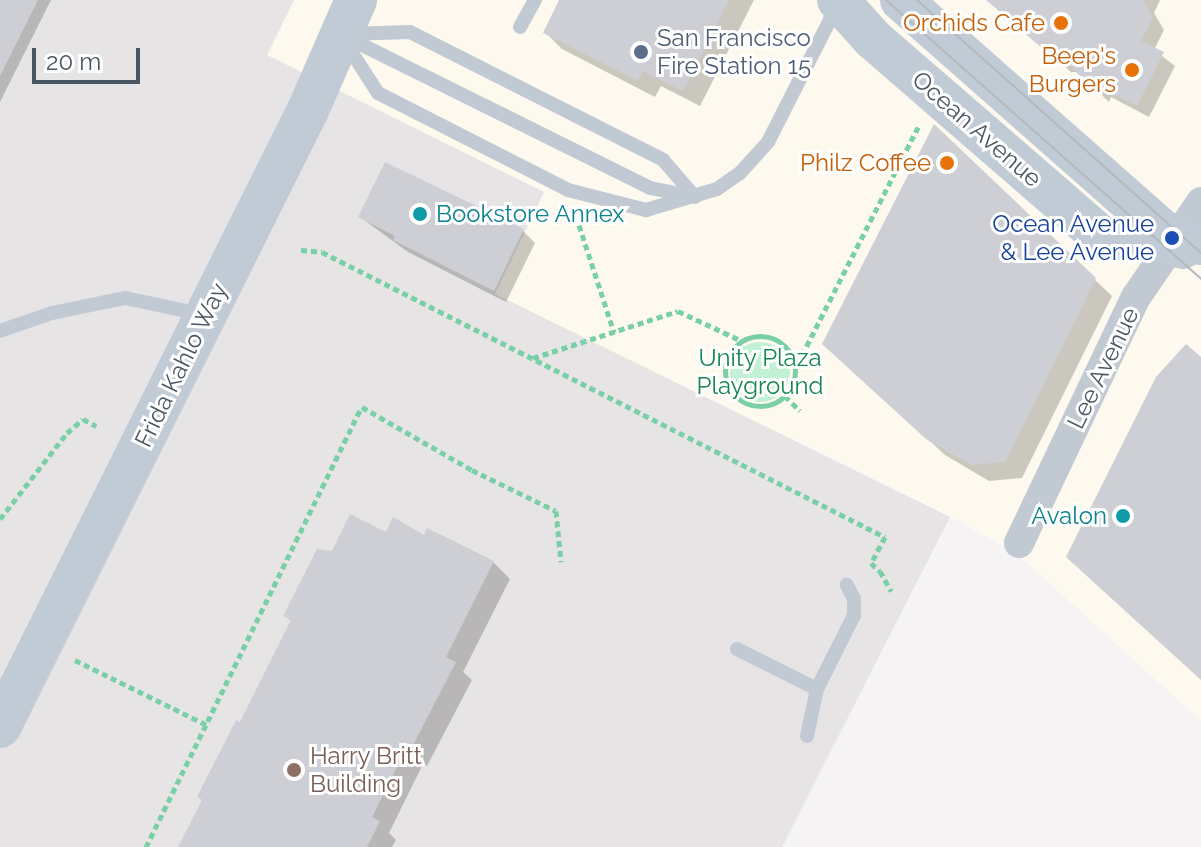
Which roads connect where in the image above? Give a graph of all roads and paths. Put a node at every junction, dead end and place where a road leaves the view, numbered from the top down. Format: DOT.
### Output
graph roads {
  1 [pos="535,0"];
  2 [pos="836,0"];
  3 [pos="901,0"];
  4 [pos="348,17"];
  5 [pos="520,27"];
  6 [pos="924,116"];
  7 [pos="695,197"];
  8 [pos="1201,202"];
  9 [pos="579,225"];
  10 [pos="301,250"];
  11 [pos="1192,250"];
  12 [pos="206,315"];
  13 [pos="0,331"];
  14 [pos="614,332"];
  15 [pos="742,341"];
  16 [pos="532,358"];
  17 [pos="793,361"];
  18 [pos="785,396"];
  19 [pos="800,411"];
  20 [pos="96,426"];
  21 [pos="0,519"];
  22 [pos="1019,543"];
  23 [pos="561,562"];
  24 [pos="847,585"];
  25 [pos="891,591"];
  26 [pos="42,644"];
  27 [pos="737,649"];
  28 [pos="817,689"];
  29 [pos="207,725"];
  30 [pos="0,727"];
  31 [pos="807,736"];
  32 [pos="146,847"];
  1 -- 5 [label="lane"];
  2 -- 7 [label="lane"];
  2 -- 11 [label="main road, Ocean Avenue"];
  3 -- 11 [label="main road, Ocean Avenue"];
  4 -- 7 [label="lane"];
  4 -- 7 [label="lane"];
  4 -- 7 [label="lane"];
  4 -- 12 [label="main road, Frida Kahlo Way"];
  6 -- 17 [label="path"];
  8 -- 11 [label="street, Lee Avenue"];
  9 -- 14 [label="path"];
  10 -- 16 [label="path"];
  11 -- 22 [label="street, Lee Avenue"];
  12 -- 13 [label="lane"];
  12 -- 26 [label="main road, Frida Kahlo Way"];
  14 -- 15 [label="path"];
  14 -- 16 [label="path"];
  15 -- 17 [label="path"];
  15 -- 18 [label="path"];
  16 -- 25 [label="path"];
  17 -- 18 [label="path"];
  18 -- 19 [label="path"];
  20 -- 21 [label="path"];
  23 -- 29 [label="path"];
  24 -- 28 [label="lane"];
  26 -- 29 [label="path"];
  26 -- 30 [label="main road, Frida Kahlo Way"];
  27 -- 28 [label="lane"];
  28 -- 31 [label="lane"];
  29 -- 32 [label="path"];
}
